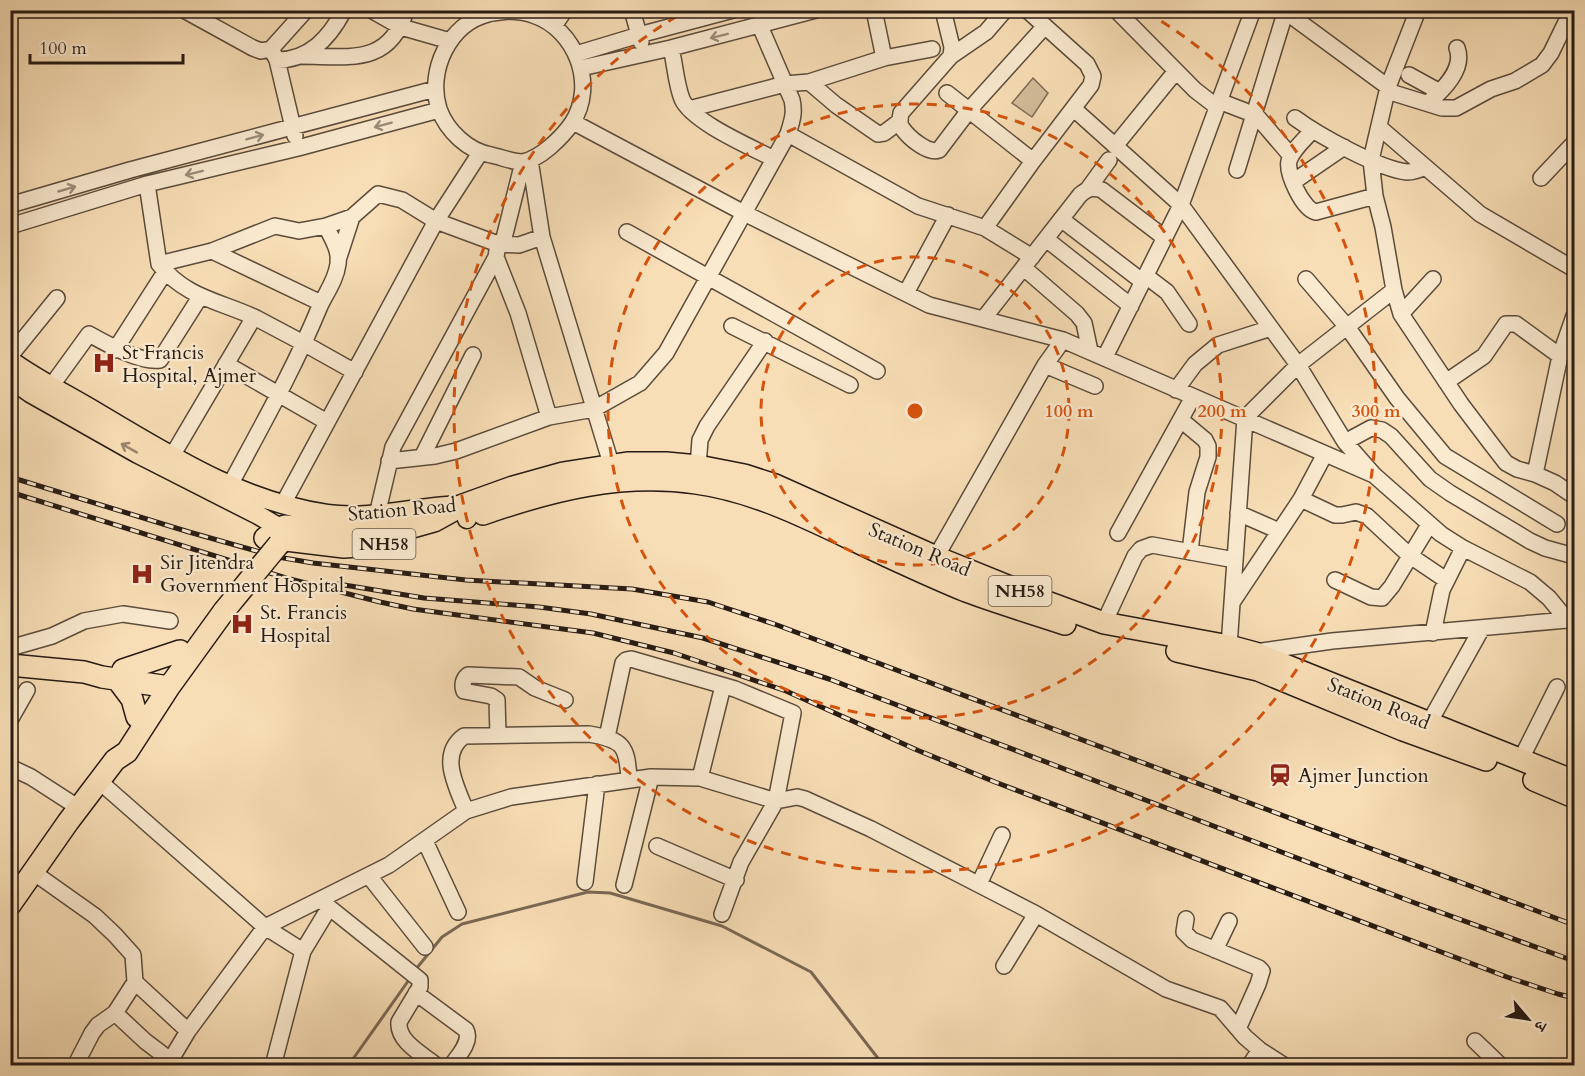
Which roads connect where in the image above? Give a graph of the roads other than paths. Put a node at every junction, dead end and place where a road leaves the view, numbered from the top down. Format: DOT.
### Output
graph roads {
  1 [pos="184,10"];
  2 [pos="306,10"];
  3 [pos="345,10"];
  4 [pos="371,10"];
  5 [pos="406,10"];
  6 [pos="565,10"];
  7 [pos="632,10"];
  8 [pos="733,10"];
  9 [pos="816,10"];
  10 [pos="874,10"];
  11 [pos="943,10"];
  12 [pos="1005,10"];
  13 [pos="1027,10"];
  14 [pos="1116,10"];
  15 [pos="1253,10"];
  16 [pos="1418,10"];
  17 [pos="487,12"];
  18 [pos="1286,12"];
  19 [pos="1570,18"];
  20 [pos="554,26"];
  21 [pos="760,26"];
  22 [pos="1045,26"];
  23 [pos="401,27"];
  24 [pos="639,35"];
  25 [pos="450,41"];
  26 [pos="672,48"];
  27 [pos="1457,48"];
  28 [pos="932,49"];
  29 [pos="644,53"];
  30 [pos="274,55"];
  31 [pos="301,56"];
  32 [pos="951,56"];
  33 [pos="884,58"];
  34 [pos="579,61"];
  35 [pos="1176,71"];
  36 [pos="1409,75"];
  37 [pos="809,82"];
  38 [pos="785,84"];
  39 [pos="435,88"];
  40 [pos="1388,89"];
  41 [pos="1440,92"];
  42 [pos="947,93"];
  43 [pos="1428,103"];
  44 [pos="1218,104"];
  45 [pos="689,109"];
  46 [pos="970,109"];
  47 [pos="1074,109"];
  48 [pos="439,110"];
  49 [pos="1250,112"];
  50 [pos="1295,118"];
  51 [pos="900,121"];
  52 [pos="573,122"];
  53 [pos="293,127"];
  54 [pos="1379,127"];
  55 [pos="1312,131"];
  56 [pos="788,134"];
  57 [pos="1575,143"];
  58 [pos="1115,146"];
  59 [pos="1344,147"];
  60 [pos="298,148"];
  61 [pos="480,153"];
  62 [pos="1291,156"];
  63 [pos="774,159"];
  64 [pos="1108,160"];
  65 [pos="1371,160"];
  66 [pos="526,161"];
  67 [pos="1033,161"];
  68 [pos="1425,167"];
  69 [pos="1237,171"];
  70 [pos="1541,178"];
  71 [pos="1293,183"];
  72 [pos="147,184"];
  73 [pos="1088,189"];
  74 [pos="1375,196"];
  75 [pos="10,205"];
  76 [pos="1181,205"];
  77 [pos="744,213"];
  78 [pos="948,215"];
  79 [pos="352,217"];
  80 [pos="1061,219"];
  81 [pos="436,221"];
  82 [pos="10,226"];
  83 [pos="326,226"];
  84 [pos="986,228"];
  85 [pos="627,232"];
  86 [pos="542,237"];
  87 [pos="1165,238"];
  88 [pos="1046,239"];
  89 [pos="497,250"];
  90 [pos="212,251"];
  91 [pos="338,262"];
  92 [pos="1028,262"];
  93 [pos="162,268"];
  94 [pos="1575,269"];
  95 [pos="708,277"];
  96 [pos="1144,279"];
  97 [pos="1306,279"];
  98 [pos="1433,279"];
  99 [pos="1394,290"];
  100 [pos="906,294"];
  101 [pos="57,297"];
  102 [pos="200,297"];
  103 [pos="321,303"];
  104 [pos="1131,306"];
  105 [pos="1401,314"];
  106 [pos="1575,316"];
  107 [pos="254,317"];
  108 [pos="984,318"];
  109 [pos="1190,324"];
  110 [pos="732,326"];
  111 [pos="1348,327"];
  112 [pos="1271,328"];
  113 [pos="1063,340"];
  114 [pos="765,341"];
  115 [pos="305,344"];
  116 [pos="115,350"];
  117 [pos="1090,351"];
  118 [pos="473,355"];
  119 [pos="1560,356"];
  120 [pos="1105,357"];
  121 [pos="226,364"];
  122 [pos="12,365"];
  123 [pos="1045,365"];
  124 [pos="1298,365"];
  125 [pos="877,371"];
  126 [pos="355,372"];
  127 [pos="1446,382"];
  128 [pos="52,385"];
  129 [pos="850,385"];
  130 [pos="1095,386"];
  131 [pos="1176,390"];
  132 [pos="279,394"];
  133 [pos="1193,398"];
  134 [pos="594,409"];
  135 [pos="549,417"];
  136 [pos="1245,418"];
  137 [pos="1181,420"];
  138 [pos="327,422"];
  139 [pos="1345,442"];
  140 [pos="1326,454"];
  141 [pos="172,456"];
  142 [pos="422,457"];
  143 [pos="609,457"];
  144 [pos="389,461"];
  145 [pos="698,466"];
  146 [pos="1535,474"];
  147 [pos="1374,475"];
  148 [pos="545,486"];
  149 [pos="230,487"];
  150 [pos="1575,496"];
  151 [pos="1301,499"];
  152 [pos="283,504"];
  153 [pos="465,512"];
  154 [pos="1238,513"];
  155 [pos="377,515"];
  156 [pos="1557,524"];
  157 [pos="1429,525"];
  158 [pos="1279,531"];
  159 [pos="1118,533"];
  160 [pos="281,538"];
  161 [pos="1464,548"];
  162 [pos="1190,552"];
  163 [pos="1409,555"];
  164 [pos="1575,556"];
  165 [pos="936,557"];
  166 [pos="1234,560"];
  167 [pos="1335,580"];
  168 [pos="1446,580"];
  169 [pos="1232,603"];
  170 [pos="219,609"];
  171 [pos="170,621"];
  172 [pos="1571,622"];
  173 [pos="1104,623"];
  174 [pos="1482,628"];
  175 [pos="1433,633"];
  176 [pos="1229,646"];
  177 [pos="10,648"];
  178 [pos="180,651"];
  179 [pos="1252,653"];
  180 [pos="10,665"];
  181 [pos="120,674"];
  182 [pos="166,680"];
  183 [pos="723,686"];
  184 [pos="1557,687"];
  185 [pos="27,690"];
  186 [pos="565,700"];
  187 [pos="137,717"];
  188 [pos="10,720"];
  189 [pos="1429,723"];
  190 [pos="498,735"];
  191 [pos="607,737"];
  192 [pos="1521,759"];
  193 [pos="115,760"];
  194 [pos="10,767"];
  195 [pos="651,777"];
  196 [pos="700,778"];
  197 [pos="629,779"];
  198 [pos="99,782"];
  199 [pos="597,784"];
  200 [pos="1575,784"];
  201 [pos="1575,792"];
  202 [pos="1575,797"];
  203 [pos="776,801"];
  204 [pos="466,811"];
  205 [pos="73,815"];
  206 [pos="1002,836"];
  207 [pos="425,841"];
  208 [pos="657,846"];
  209 [pos="33,872"];
  210 [pos="369,876"];
  211 [pos="736,880"];
  212 [pos="585,882"];
  213 [pos="978,884"];
  214 [pos="624,885"];
  215 [pos="14,893"];
  216 [pos="325,904"];
  217 [pos="458,912"];
  218 [pos="722,914"];
  219 [pos="1036,914"];
  220 [pos="1186,918"];
  221 [pos="1229,921"];
  222 [pos="265,927"];
  223 [pos="425,947"];
  224 [pos="1215,950"];
  225 [pos="303,951"];
  226 [pos="1004,966"];
  227 [pos="135,981"];
  228 [pos="418,987"];
  229 [pos="115,1014"];
  230 [pos="1238,1029"];
  231 [pos="188,1031"];
  232 [pos="1475,1041"];
  233 [pos="1260,1050"];
  234 [pos="168,1063"];
  235 [pos="75,1065"];
  236 [pos="273,1065"];
  237 [pos="437,1065"];
  238 [pos="451,1065"];
  239 [pos="1249,1065"];
  240 [pos="1285,1065"];
  241 [pos="1501,1065"];
  1 -- 30 [label="street"];
  2 -- 30 [label="street"];
  3 -- 31 [label="street"];
  4 -- 23 [label="street"];
  5 -- 23 [label="street"];
  6 -- 20 [label="street"];
  7 -- 24 [label="street"];
  8 -- 24 [label="street"];
  9 -- 21 [label="street"];
  10 -- 33 [label="street"];
  11 -- 32 [label="street"];
  12 -- 32 [label="street"];
  13 -- 22 [label="street"];
  14 -- 35 [label="street"];
  15 -- 44 [label="street"];
  16 -- 40 [label="street"];
  17 -- 20 [label="street"];
  17 -- 25 [label="street"];
  18 -- 40 [label="street"];
  18 -- 49 [label="street"];
  19 -- 43 [label="street"];
  20 -- 34 [label="street"];
  21 -- 26 [label="street, one-way"];
  21 -- 38 [label="street"];
  22 -- 46 [label="street"];
  22 -- 47 [label="street"];
  23 -- 25 [label="street"];
  23 -- 31 [label="street"];
  24 -- 29 [label="street"];
  24 -- 34 [label="street"];
  25 -- 39 [label="street"];
  26 -- 29 [label="street"];
  26 -- 45 [label="street"];
  27 -- 41 [label="street"];
  28 -- 33 [label="street"];
  29 -- 34 [label="street"];
  30 -- 31 [label="street"];
  30 -- 53 [label="street"];
  32 -- 51 [label="street"];
  33 -- 37 [label="street"];
  34 -- 52 [label="street"];
  35 -- 44 [label="street"];
  35 -- 58 [label="street"];
  36 -- 41 [label="street"];
  37 -- 38 [label="street"];
  37 -- 51 [label="street"];
  38 -- 45 [label="street"];
  38 -- 56 [label="street"];
  39 -- 48 [label="street"];
  39 -- 53 [label="street"];
  40 -- 43 [label="street"];
  40 -- 54 [label="street"];
  41 -- 43 [label="street"];
  42 -- 46 [label="street"];
  44 -- 49 [label="street"];
  44 -- 76 [label="street"];
  45 -- 63 [label="street"];
  46 -- 51 [label="street"];
  46 -- 67 [label="street"];
  47 -- 58 [label="street"];
  47 -- 67 [label="street"];
  48 -- 60 [label="street, one-way"];
  48 -- 61 [label="street"];
  49 -- 62 [label="street"];
  49 -- 69 [label="street"];
  50 -- 55 [label="street"];
  52 -- 66 [label="street"];
  52 -- 77 [label="street"];
  53 -- 60 [label="street"];
  75 -- 53 [label="street, one-way"];
  54 -- 65 [label="street"];
  54 -- 68 [label="street"];
  55 -- 59 [label="street"];
  55 -- 62 [label="street"];
  56 -- 63 [label="street"];
  56 -- 78 [label="street"];
  57 -- 70 [label="street"];
  58 -- 76 [label="street"];
  59 -- 65 [label="street"];
  59 -- 71 [label="street"];
  60 -- 72 [label="street, one-way"];
  61 -- 66 [label="street"];
  61 -- 81 [label="street"];
  62 -- 71 [label="street"];
  63 -- 77 [label="street"];
  64 -- 73 [label="street"];
  65 -- 68 [label="street"];
  65 -- 74 [label="street"];
  66 -- 86 [label="street"];
  66 -- 89 [label="street"];
  67 -- 84 [label="street"];
  68 -- 94 [label="street"];
  71 -- 74 [label="street"];
  72 -- 82 [label="street"];
  72 -- 93 [label="street"];
  73 -- 80 [label="street"];
  73 -- 87 [label="street"];
  74 -- 99 [label="street"];
  76 -- 87 [label="street"];
  76 -- 112 [label="street"];
  77 -- 95 [label="street"];
  77 -- 100 [label="street"];
  78 -- 84 [label="street"];
  78 -- 100 [label="street"];
  79 -- 81 [label="street"];
  79 -- 83 [label="street"];
  79 -- 91 [label="street"];
  80 -- 88 [label="street"];
  80 -- 96 [label="street"];
  81 -- 89 [label="street"];
  81 -- 126 [label="street"];
  83 -- 90 [label="street"];
  83 -- 91 [label="street"];
  84 -- 92 [label="street"];
  85 -- 95 [label="street"];
  86 -- 89 [label="street"];
  86 -- 134 [label="street"];
  87 -- 96 [label="street"];
  88 -- 92 [label="street"];
  88 -- 104 [label="street"];
  89 -- 135 [label="street"];
  89 -- 144 [label="street"];
  90 -- 93 [label="street"];
  90 -- 103 [label="street"];
  91 -- 103 [label="street"];
  92 -- 108 [label="street"];
  92 -- 117 [label="street"];
  93 -- 102 [label="street"];
  93 -- 116 [label="street"];
  95 -- 125 [label="street"];
  95 -- 134 [label="street"];
  96 -- 104 [label="street"];
  96 -- 109 [label="street"];
  97 -- 111 [label="street"];
  98 -- 105 [label="street"];
  99 -- 105 [label="street"];
  99 -- 111 [label="street"];
  100 -- 108 [label="street"];
  101 -- 122 [label="street"];
  102 -- 107 [label="street"];
  102 -- 116 [label="street"];
  103 -- 115 [label="street"];
  104 -- 120 [label="street"];
  105 -- 127 [label="street"];
  106 -- 119 [label="street"];
  107 -- 115 [label="street"];
  107 -- 121 [label="street"];
  108 -- 113 [label="street"];
  110 -- 114 [label="street"];
  111 -- 124 [label="street"];
  111 -- 156 [label="street"];
  112 -- 124 [label="street"];
  112 -- 131 [label="street"];
  113 -- 117 [label="street"];
  113 -- 123 [label="street"];
  114 -- 129 [label="street"];
  114 -- 145 [label="street"];
  115 -- 126 [label="street"];
  115 -- 132 [label="street"];
  116 -- 128 [label="street"];
  117 -- 120 [label="street"];
  118 -- 142 [label="street"];
  119 -- 127 [label="street"];
  119 -- 146 [label="street"];
  120 -- 131 [label="street"];
  121 -- 132 [label="street"];
  121 -- 141 [label="street"];
  122 -- 128 [label="main road, Station Road"];
  160 -- 122 [label="main road, one-way"];
  123 -- 130 [label="street"];
  123 -- 165 [label="street"];
  124 -- 136 [label="street"];
  124 -- 139 [label="street"];
  126 -- 138 [label="street"];
  127 -- 146 [label="street"];
  128 -- 141 [label="main road, Station Road"];
  131 -- 133 [label="street"];
  132 -- 138 [label="street"];
  132 -- 149 [label="street"];
  133 -- 136 [label="street"];
  133 -- 137 [label="street"];
  134 -- 135 [label="street"];
  134 -- 143 [label="street"];
  135 -- 142 [label="street"];
  136 -- 140 [label="street"];
  136 -- 154 [label="street"];
  137 -- 159 [label="street"];
  137 -- 162 [label="street"];
  138 -- 152 [label="street"];
  139 -- 147 [label="street"];
  139 -- 164 [label="street"];
  140 -- 147 [label="street"];
  140 -- 151 [label="street"];
  141 -- 149 [label="main road, Station Road"];
  142 -- 144 [label="street"];
  144 -- 155 [label="street"];
  145 -- 148 [label="highway, Station Road / NH58"];
  145 -- 165 [label="highway, Station Road / NH58"];
  146 -- 150 [label="street"];
  147 -- 157 [label="street"];
  148 -- 153 [label="highway, Station Road / NH58"];
  148 -- 200 [label="highway"];
  148 -- 201 [label="highway"];
  148 -- 202 [label="highway, Station Road / NH58"];
  149 -- 152 [label="main road, Station Road"];
  151 -- 158 [label="street"];
  151 -- 163 [label="street"];
  152 -- 155 [label="main road, Station Road"];
  153 -- 155 [label="main road, Station Road"];
  153 -- 160 [label="highway, Station Road / NH58"];
  154 -- 158 [label="street"];
  154 -- 166 [label="street"];
  157 -- 161 [label="street"];
  157 -- 163 [label="street"];
  158 -- 169 [label="street"];
  160 -- 170 [label="highway"];
  161 -- 168 [label="street"];
  161 -- 172 [label="street"];
  162 -- 166 [label="street"];
  162 -- 173 [label="street"];
  163 -- 167 [label="street"];
  163 -- 168 [label="street"];
  165 -- 173 [label="highway, Station Road / NH58"];
  166 -- 169 [label="street"];
  168 -- 175 [label="street"];
  169 -- 176 [label="street"];
  170 -- 178 [label="highway"];
  170 -- 182 [label="highway"];
  171 -- 177 [label="street"];
  172 -- 174 [label="street"];
  173 -- 176 [label="highway, Station Road / NH58"];
  174 -- 175 [label="street"];
  174 -- 189 [label="street"];
  175 -- 179 [label="street"];
  176 -- 179 [label="highway, Station Road / NH58"];
  178 -- 181 [label="highway"];
  178 -- 182 [label="highway"];
  179 -- 189 [label="highway, Station Road / NH58"];
  180 -- 181 [label="highway"];
  181 -- 182 [label="highway"];
  181 -- 187 [label="highway"];
  182 -- 187 [label="highway"];
  182 -- 193 [label="highway"];
  183 -- 191 [label="street"];
  183 -- 196 [label="street"];
  183 -- 203 [label="street"];
  184 -- 192 [label="street"];
  185 -- 188 [label="street"];
  186 -- 190 [label="street"];
  187 -- 193 [label="highway"];
  189 -- 192 [label="highway, Station Road / NH58"];
  190 -- 191 [label="street"];
  190 -- 204 [label="street"];
  191 -- 197 [label="street"];
  192 -- 200 [label="highway, Station Road / NH58"];
  193 -- 198 [label="highway"];
  194 -- 205 [label="street"];
  195 -- 196 [label="street"];
  195 -- 197 [label="street"];
  195 -- 214 [label="street"];
  196 -- 203 [label="street"];
  197 -- 199 [label="street"];
  198 -- 205 [label="highway"];
  198 -- 222 [label="street"];
  199 -- 204 [label="street"];
  199 -- 212 [label="street"];
  203 -- 211 [label="street"];
  203 -- 213 [label="street"];
  204 -- 207 [label="street"];
  205 -- 209 [label="highway"];
  206 -- 213 [label="street"];
  207 -- 210 [label="street"];
  207 -- 217 [label="street"];
  208 -- 211 [label="street"];
  209 -- 215 [label="highway"];
  209 -- 227 [label="street"];
  210 -- 216 [label="street"];
  210 -- 223 [label="street"];
  211 -- 218 [label="street"];
  213 -- 219 [label="street"];
  216 -- 222 [label="street"];
  216 -- 225 [label="street"];
  216 -- 228 [label="street"];
  219 -- 226 [label="street"];
  219 -- 230 [label="street"];
  220 -- 224 [label="street"];
  221 -- 224 [label="street"];
  222 -- 225 [label="street"];
  222 -- 231 [label="street"];
  224 -- 230 [label="street"];
  225 -- 236 [label="street"];
  227 -- 229 [label="street"];
  227 -- 231 [label="street"];
  228 -- 237 [label="street"];
  228 -- 238 [label="street"];
  229 -- 234 [label="street"];
  229 -- 235 [label="street"];
  230 -- 233 [label="street"];
  231 -- 234 [label="street"];
  232 -- 241 [label="street"];
  233 -- 239 [label="street"];
  233 -- 240 [label="street"];
}
